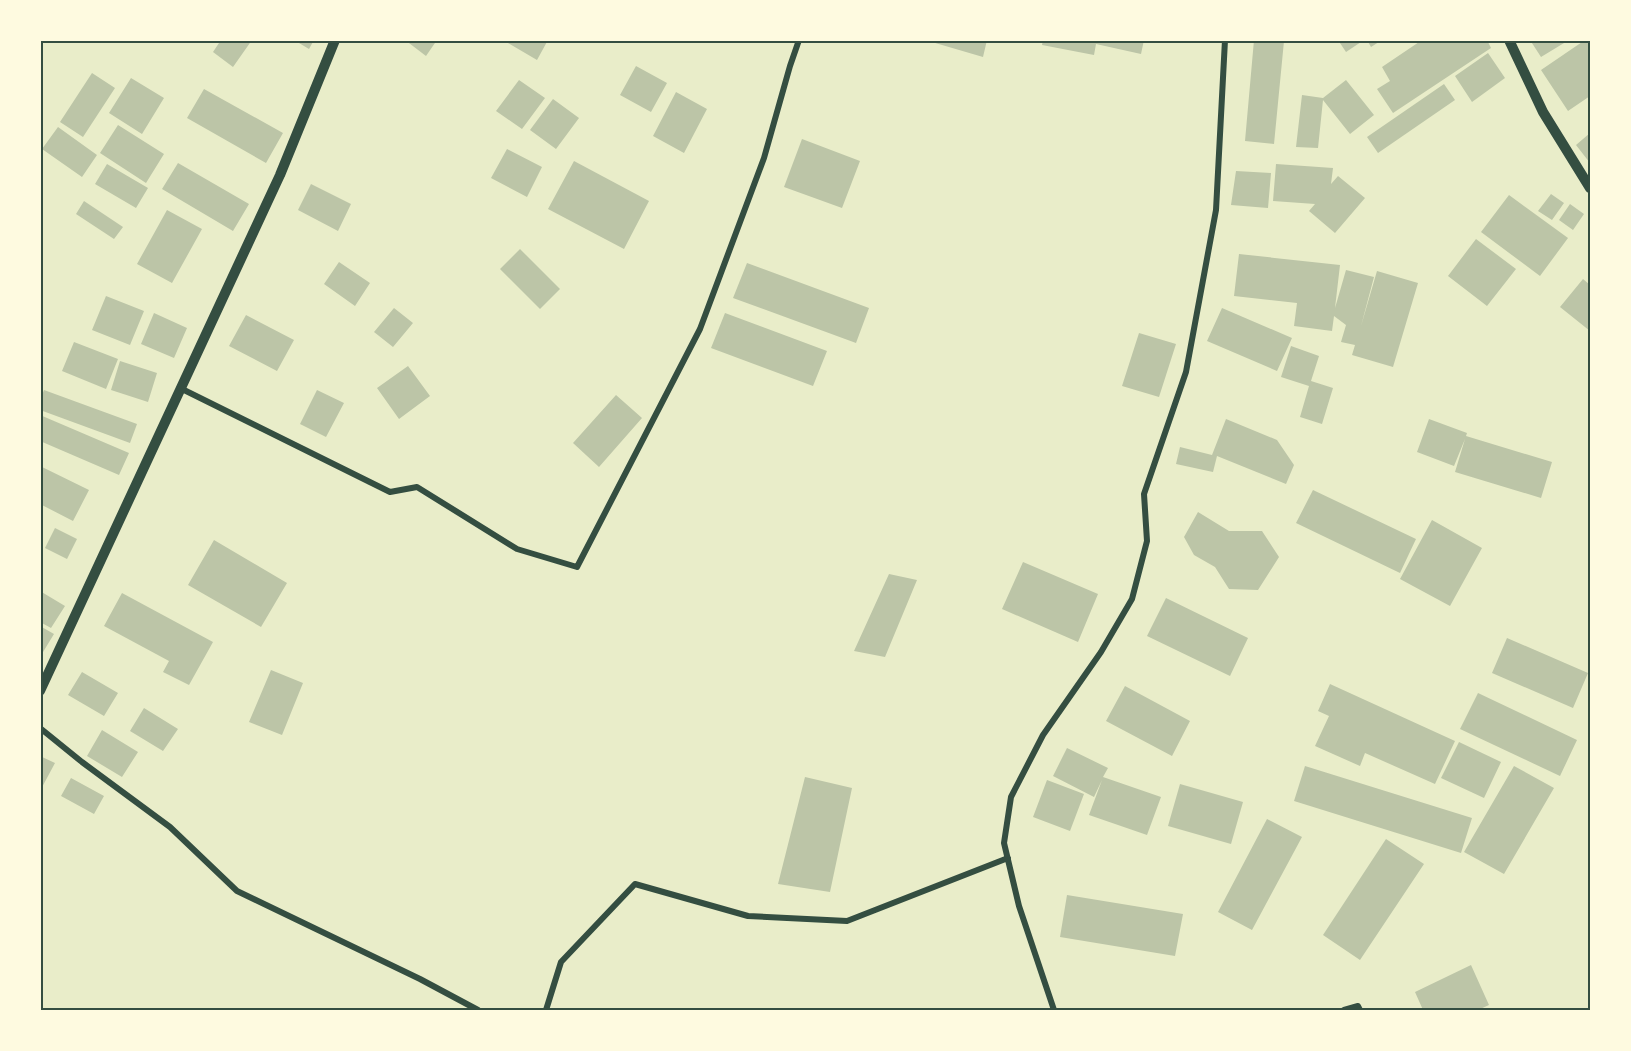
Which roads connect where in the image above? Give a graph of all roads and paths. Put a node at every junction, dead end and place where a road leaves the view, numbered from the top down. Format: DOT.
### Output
graph roads {
  1 [pos="335,40"];
  2 [pos="799,40"];
  3 [pos="1225,40"];
  4 [pos="1509,40"];
  5 [pos="1590,188"];
  6 [pos="180,388"];
  7 [pos="40,691"];
  8 [pos="40,728"];
  9 [pos="1008,858"];
  10 [pos="478,1011"];
  11 [pos="546,1011"];
  12 [pos="1054,1011"];
  13 [pos="1344,1011"];
  14 [pos="1360,1011"];
  1 -- 6 [label="street"];
  2 -- 6 [label="street"];
  3 -- 9 [label="street"];
  4 -- 5 [label="street"];
  6 -- 7 [label="street"];
  8 -- 10 [label="street"];
  9 -- 11 [label="street"];
  9 -- 12 [label="street"];
  13 -- 14 [label="street"];
}
